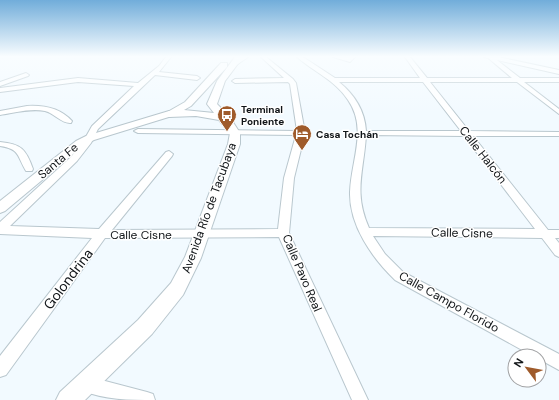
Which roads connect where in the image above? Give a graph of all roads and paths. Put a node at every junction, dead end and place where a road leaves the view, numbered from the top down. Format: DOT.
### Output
graph roads {
  1 [pos="24,76"];
  2 [pos="150,76"];
  3 [pos="176,76"];
  4 [pos="218,76"];
  5 [pos="225,76"];
  6 [pos="286,76"];
  7 [pos="327,76"];
  8 [pos="422,76"];
  9 [pos="512,76"];
  10 [pos="197,78"];
  11 [pos="291,80"];
  12 [pos="334,80"];
  13 [pos="426,80"];
  14 [pos="518,80"];
  15 [pos="559,80"];
  16 [pos="235,81"];
  17 [pos="0,84"];
  18 [pos="139,85"];
  19 [pos="0,90"];
  20 [pos="188,104"];
  21 [pos="212,104"];
  22 [pos="559,112"];
  23 [pos="0,113"];
  24 [pos="169,114"];
  25 [pos="225,119"];
  26 [pos="68,121"];
  27 [pos="138,132"];
  28 [pos="301,132"];
  29 [pos="235,133"];
  30 [pos="363,133"];
  31 [pos="466,134"];
  32 [pos="559,134"];
  33 [pos="90,138"];
  34 [pos="0,144"];
  35 [pos="169,154"];
  36 [pos="29,169"];
  37 [pos="0,208"];
  38 [pos="0,230"];
  39 [pos="365,232"];
  40 [pos="283,233"];
  41 [pos="546,234"];
  42 [pos="559,234"];
  43 [pos="101,235"];
  44 [pos="201,235"];
  45 [pos="559,252"];
  46 [pos="559,362"];
  47 [pos="0,369"];
  48 [pos="86,384"];
  49 [pos="68,400"];
  50 [pos="147,400"];
  51 [pos="360,400"];
  1 -- 17 [label="street"];
  2 -- 18 [label="street"];
  3 -- 10 [label="street"];
  4 -- 20 [label="main road"];
  5 -- 21 [label="main road"];
  6 -- 11 [label="street"];
  7 -- 12 [label="street, Calle Campo Florido"];
  8 -- 13 [label="street, Calle Halcón"];
  9 -- 14 [label="street"];
  11 -- 16 [label="street"];
  11 -- 28 [label="street, Calle Pavo Real"];
  12 -- 13 [label="street"];
  12 -- 30 [label="street, Calle Campo Florido"];
  13 -- 14 [label="street"];
  13 -- 31 [label="street, Calle Halcón"];
  14 -- 15 [label="street"];
  14 -- 22 [label="street"];
  18 -- 19 [label="street"];
  18 -- 33 [label="street"];
  20 -- 21 [label="main road"];
  20 -- 24 [label="main road"];
  21 -- 25 [label="main road, Avenida Río de Tacubaya"];
  23 -- 26 [label="street"];
  24 -- 25 [label="main road"];
  24 -- 33 [label="street, Santa Fe"];
  25 -- 29 [label="main road, Avenida Río de Tacubaya"];
  27 -- 29 [label="street"];
  28 -- 29 [label="street"];
  28 -- 40 [label="street, Calle Pavo Real"];
  29 -- 44 [label="main road, Avenida Río de Tacubaya"];
  30 -- 31 [label="street"];
  30 -- 39 [label="street, Calle Campo Florido"];
  31 -- 32 [label="street"];
  31 -- 41 [label="street, Calle Halcón"];
  33 -- 37 [label="street, Santa Fe"];
  33 -- 38 [label="street"];
  34 -- 36 [label="street"];
  35 -- 43 [label="street, Golondrina"];
  38 -- 43 [label="street, Calle Cisne"];
  39 -- 41 [label="street, Calle Cisne"];
  39 -- 46 [label="street, Calle Campo Florido"];
  40 -- 44 [label="street, Calle Cisne"];
  40 -- 51 [label="street, Calle Pavo Real"];
  41 -- 42 [label="street, Calle Cisne"];
  41 -- 45 [label="street, Calle Halcón"];
  43 -- 44 [label="street, Calle Cisne"];
  43 -- 47 [label="street, Golondrina"];
  44 -- 48 [label="main road, Avenida Río de Tacubaya"];
  48 -- 49 [label="main road, Avenida Río de Tacubaya"];
  48 -- 50 [label="street"];
}
